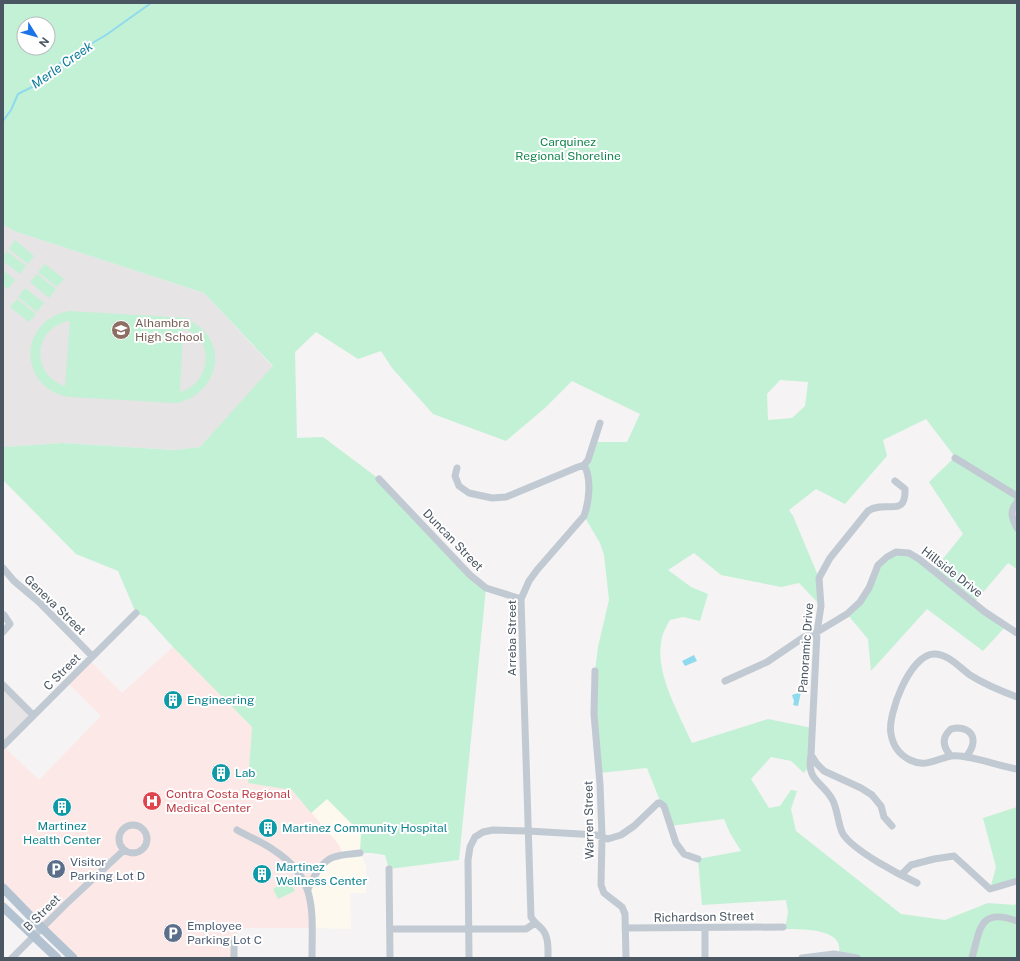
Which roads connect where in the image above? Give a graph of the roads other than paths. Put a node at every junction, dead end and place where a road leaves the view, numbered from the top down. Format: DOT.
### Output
graph roads {
  1 [pos="600,422"];
  2 [pos="955,458"];
  3 [pos="584,465"];
  4 [pos="457,468"];
  5 [pos="379,479"];
  6 [pos="895,481"];
  7 [pos="1017,496"];
  8 [pos="1017,502"];
  9 [pos="1017,528"];
  10 [pos="3,568"];
  11 [pos="521,599"];
  12 [pos="136,613"];
  13 [pos="4,616"];
  14 [pos="819,619"];
  15 [pos="829,624"];
  16 [pos="3,632"];
  17 [pos="817,632"];
  18 [pos="1017,633"];
  19 [pos="92,656"];
  20 [pos="595,671"];
  21 [pos="725,681"];
  22 [pos="3,685"];
  23 [pos="1017,697"];
  24 [pos="33,715"];
  25 [pos="3,746"];
  26 [pos="811,755"];
  27 [pos="952,756"];
  28 [pos="966,757"];
  29 [pos="1017,769"];
  30 [pos="892,826"];
  31 [pos="237,830"];
  32 [pos="528,831"];
  33 [pos="602,837"];
  34 [pos="124,850"];
  35 [pos="360,853"];
  36 [pos="698,859"];
  37 [pos="389,869"];
  38 [pos="901,875"];
  39 [pos="1017,881"];
  40 [pos="917,883"];
  41 [pos="3,888"];
  42 [pos="308,889"];
  43 [pos="13,898"];
  44 [pos="3,907"];
  45 [pos="1017,921"];
  46 [pos="535,923"];
  47 [pos="783,927"];
  48 [pos="42,928"];
  49 [pos="625,928"];
  50 [pos="705,928"];
  51 [pos="390,929"];
  52 [pos="469,929"];
  53 [pos="34,937"];
  54 [pos="234,940"];
  55 [pos="12,958"];
  56 [pos="57,958"];
  57 [pos="73,958"];
  58 [pos="234,958"];
  59 [pos="312,958"];
  60 [pos="390,958"];
  61 [pos="469,958"];
  62 [pos="548,958"];
  63 [pos="626,958"];
  64 [pos="705,958"];
  65 [pos="802,958"];
  66 [pos="857,958"];
  67 [pos="972,958"];
  1 -- 3 [label="street"];
  2 -- 7 [label="street"];
  3 -- 4 [label="street"];
  3 -- 11 [label="street, Arreba Street"];
  5 -- 11 [label="street, Duncan Street"];
  6 -- 14 [label="street, Panoramic Drive"];
  8 -- 9 [label="street"];
  10 -- 19 [label="street, Geneva Street"];
  11 -- 32 [label="street, Arreba Street"];
  12 -- 19 [label="street, C Street"];
  13 -- 16 [label="street"];
  14 -- 15 [label="street"];
  14 -- 17 [label="street, Panoramic Drive"];
  15 -- 17 [label="street, Hillside Drive"];
  15 -- 18 [label="street, Hillside Drive"];
  17 -- 21 [label="street, Hillside Drive"];
  17 -- 26 [label="street, Panoramic Drive"];
  19 -- 24 [label="street, C Street"];
  20 -- 33 [label="street, Warren Street"];
  22 -- 24 [label="street"];
  23 -- 27 [label="street"];
  24 -- 25 [label="street, C Street"];
  26 -- 30 [label="street"];
  26 -- 38 [label="street, Panoramic Drive"];
  27 -- 28 [label="street"];
  27 -- 28 [label="street"];
  28 -- 29 [label="street"];
  31 -- 42 [label="street"];
  32 -- 33 [label="street"];
  32 -- 46 [label="street, Arreba Street"];
  32 -- 52 [label="street"];
  33 -- 36 [label="street"];
  33 -- 49 [label="street, Warren Street"];
  34 -- 34 [label="street"];
  34 -- 48 [label="street, B Street"];
  35 -- 42 [label="street"];
  37 -- 51 [label="street"];
  38 -- 39 [label="street"];
  38 -- 40 [label="street, Panoramic Drive"];
  41 -- 43 [label="main road"];
  42 -- 59 [label="street"];
  43 -- 44 [label="street"];
  43 -- 48 [label="main road"];
  44 -- 53 [label="main road"];
  45 -- 67 [label="street"];
  46 -- 52 [label="street"];
  46 -- 62 [label="street, Arreba Street"];
  47 -- 50 [label="street, Richardson Street"];
  48 -- 53 [label="street, B Street"];
  48 -- 57 [label="main road"];
  49 -- 50 [label="street, Richardson Street"];
  49 -- 63 [label="street, Warren Street"];
  50 -- 64 [label="street"];
  51 -- 52 [label="street"];
  51 -- 60 [label="street"];
  52 -- 61 [label="street"];
  53 -- 55 [label="street, B Street"];
  53 -- 56 [label="main road"];
  54 -- 58 [label="street"];
  65 -- 66 [label="street"];
}
